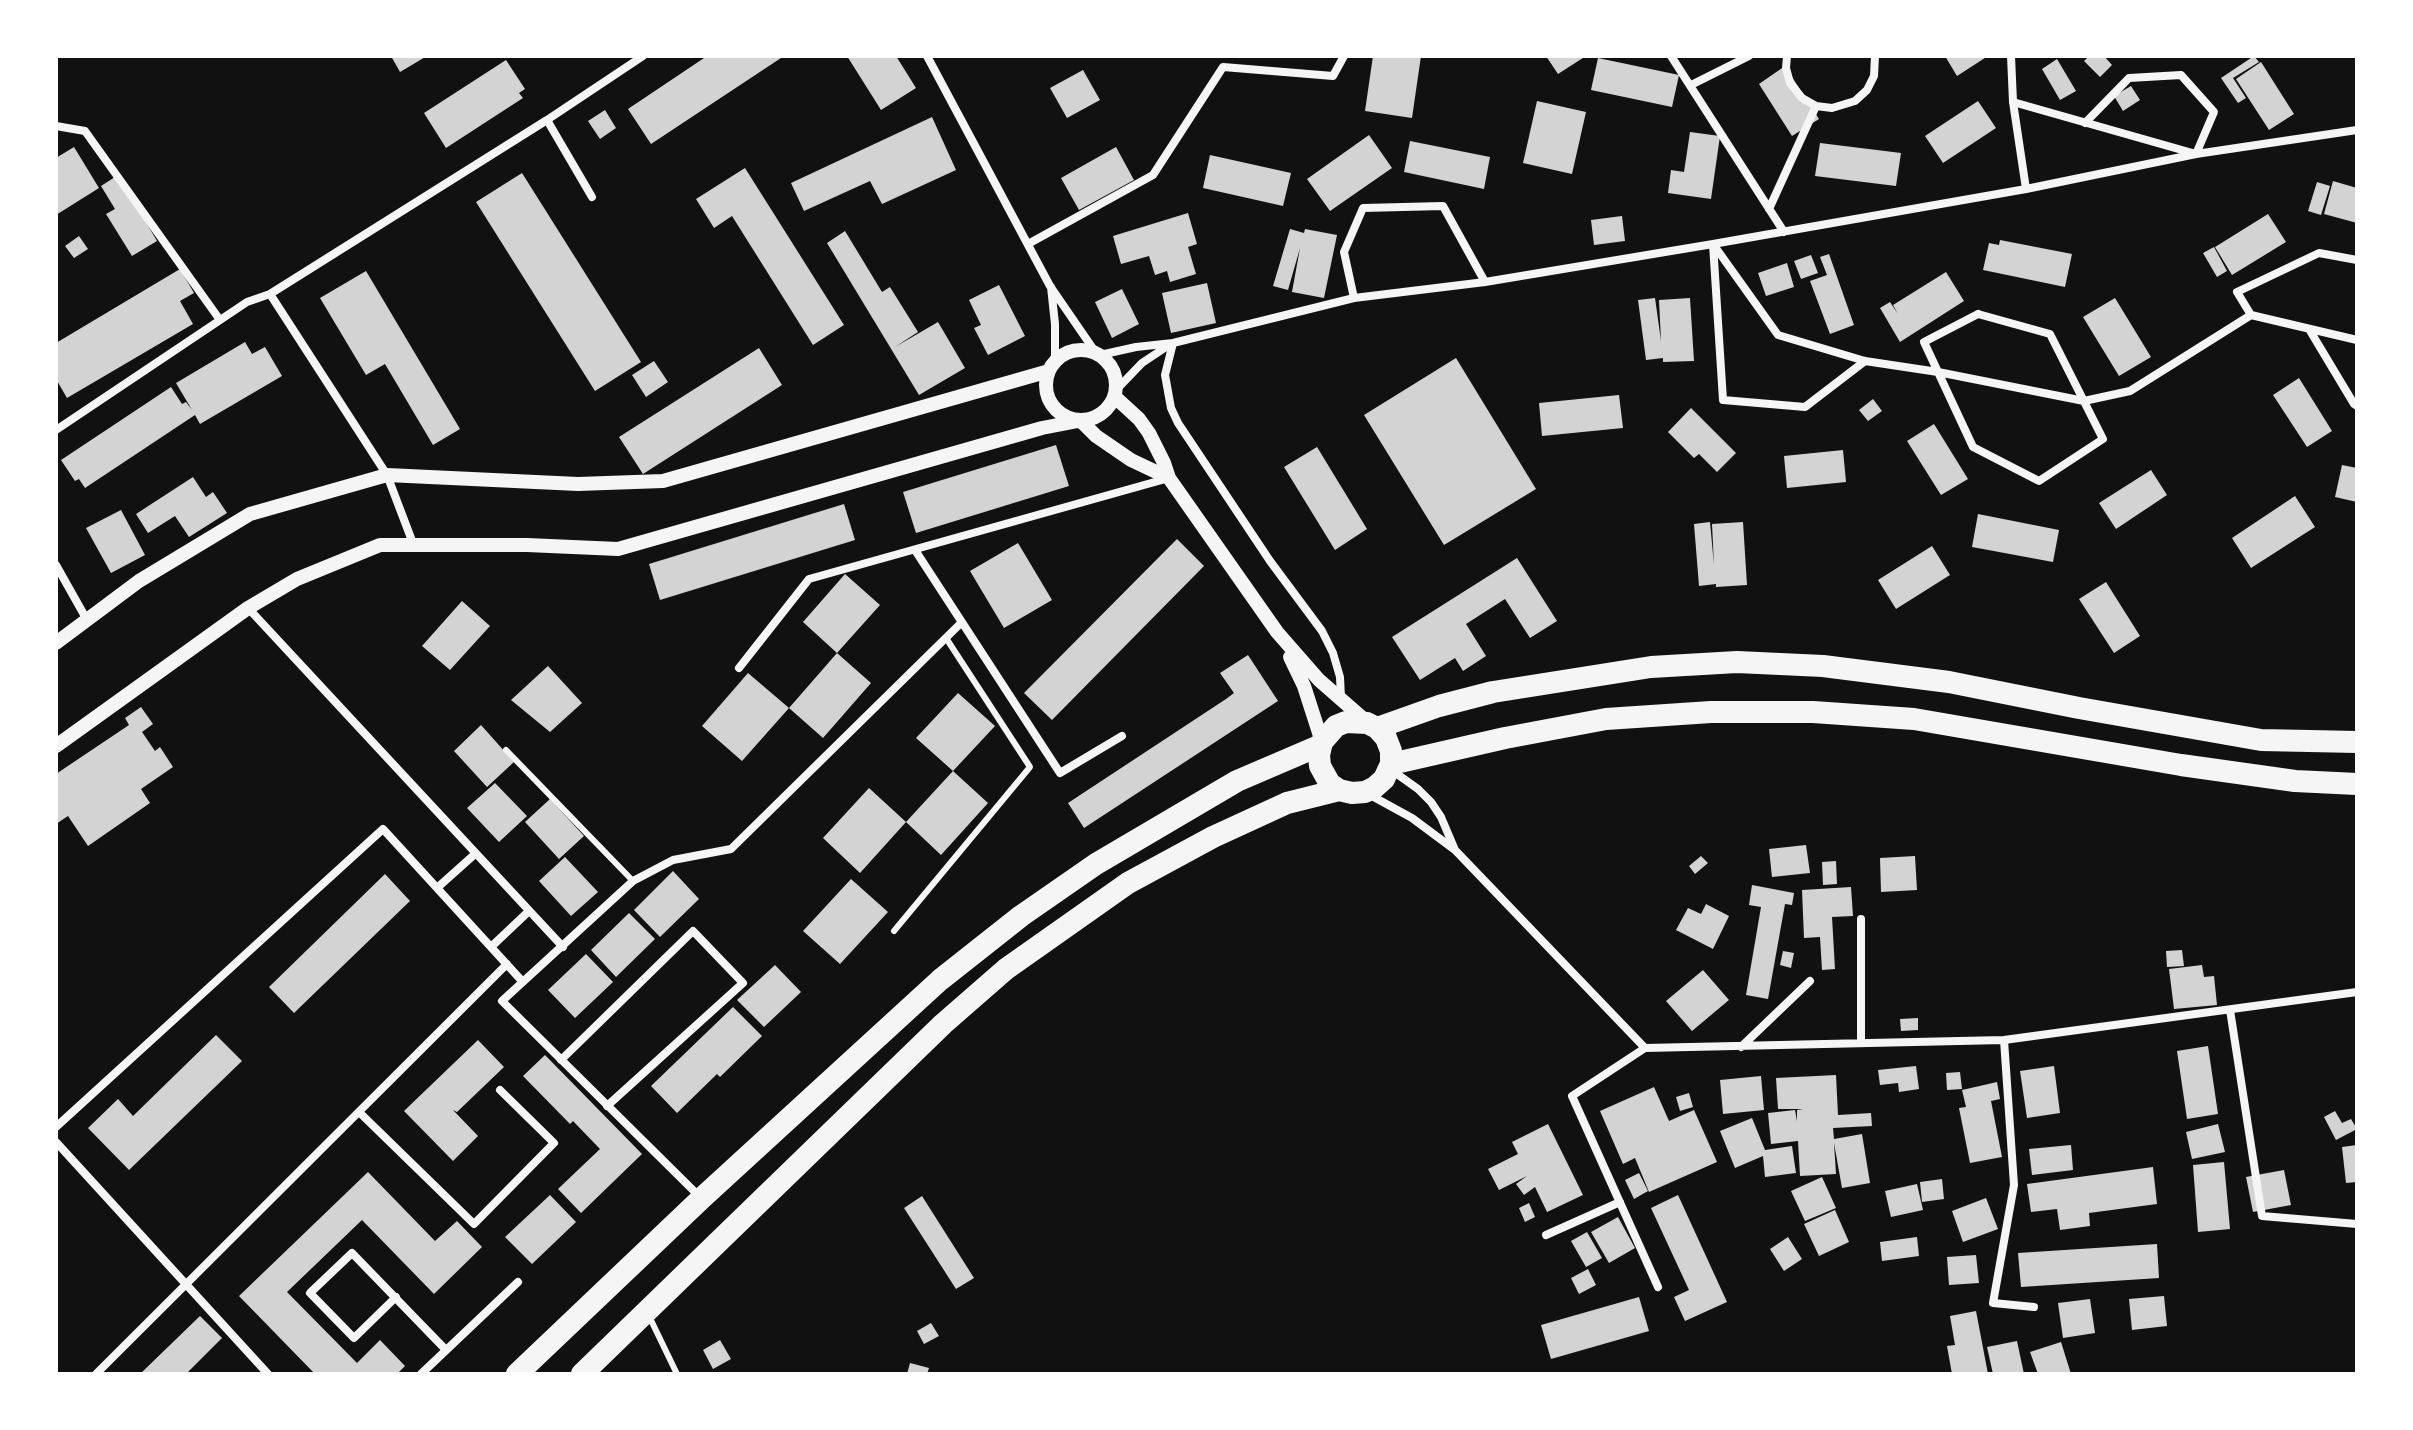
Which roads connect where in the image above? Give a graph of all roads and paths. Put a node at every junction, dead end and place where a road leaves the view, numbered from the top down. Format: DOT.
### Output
graph roads {
  1 [pos="643,56"];
  2 [pos="927,56"];
  3 [pos="1344,56"];
  4 [pos="1671,56"];
  5 [pos="1749,56"];
  6 [pos="1787,56"];
  7 [pos="1875,56"];
  8 [pos="2011,56"];
  9 [pos="1691,85"];
  10 [pos="2013,102"];
  11 [pos="1816,106"];
  12 [pos="547,120"];
  13 [pos="2085,123"];
  14 [pos="56,126"];
  15 [pos="2357,130"];
  16 [pos="2196,154"];
  17 [pos="2026,189"];
  18 [pos="592,197"];
  19 [pos="1769,209"];
  20 [pos="1784,232"];
  21 [pos="1028,244"];
  22 [pos="1713,244"];
  23 [pos="2357,260"];
  24 [pos="1485,282"];
  25 [pos="1050,286"];
  26 [pos="270,294"];
  27 [pos="1354,298"];
  28 [pos="2251,315"];
  29 [pos="220,320"];
  30 [pos="2308,329"];
  31 [pos="2357,340"];
  32 [pos="1173,343"];
  33 [pos="1098,354"];
  34 [pos="1865,361"];
  35 [pos="1052,366"];
  36 [pos="1938,372"];
  37 [pos="1116,393"];
  38 [pos="2084,401"];
  39 [pos="2357,406"];
  40 [pos="1079,421"];
  41 [pos="56,430"];
  42 [pos="387,475"];
  43 [pos="1169,478"];
  44 [pos="414,546"];
  45 [pos="915,550"];
  46 [pos="56,565"];
  47 [pos="248,608"];
  48 [pos="87,620"];
  49 [pos="962,622"];
  50 [pos="1277,632"];
  51 [pos="946,638"];
  52 [pos="56,643"];
  53 [pos="739,668"];
  54 [pos="1342,702"];
  55 [pos="1372,725"];
  56 [pos="1122,736"];
  57 [pos="2357,742"];
  58 [pos="1321,744"];
  59 [pos="56,746"];
  60 [pos="506,750"];
  61 [pos="1390,766"];
  62 [pos="2357,784"];
  63 [pos="1339,790"];
  64 [pos="1365,792"];
  65 [pos="1455,850"];
  66 [pos="475,854"];
  67 [pos="633,881"];
  68 [pos="437,888"];
  69 [pos="529,911"];
  70 [pos="1861,919"];
  71 [pos="894,931"];
  72 [pos="491,947"];
  73 [pos="563,947"];
  74 [pos="507,964"];
  75 [pos="522,981"];
  76 [pos="1810,981"];
  77 [pos="2357,992"];
  78 [pos="2230,1010"];
  79 [pos="2004,1040"];
  80 [pos="1861,1042"];
  81 [pos="1740,1047"];
  82 [pos="1645,1048"];
  83 [pos="561,1060"];
  84 [pos="500,1090"];
  85 [pos="607,1106"];
  86 [pos="359,1112"];
  87 [pos="56,1127"];
  88 [pos="56,1142"];
  89 [pos="702,1198"];
  90 [pos="1620,1202"];
  91 [pos="2357,1224"];
  92 [pos="1546,1235"];
  93 [pos="518,1282"];
  94 [pos="187,1285"];
  95 [pos="1658,1287"];
  96 [pos="396,1297"];
  97 [pos="2034,1307"];
  98 [pos="647,1311"];
  99 [pos="446,1350"];
  100 [pos="96,1374"];
  101 [pos="268,1374"];
  102 [pos="421,1374"];
  103 [pos="517,1374"];
  104 [pos="582,1374"];
  105 [pos="677,1374"];
  1 -- 12 [label="street"];
  2 -- 21 [label="street"];
  3 -- 21 [label="street"];
  4 -- 9 [label="street"];
  5 -- 9 [label="street"];
  6 -- 11 [label="street"];
  7 -- 11 [label="street"];
  8 -- 10 [label="street"];
  9 -- 19 [label="street"];
  10 -- 13 [label="street"];
  10 -- 17 [label="street"];
  11 -- 19 [label="street"];
  12 -- 18 [label="street"];
  12 -- 26 [label="street"];
  13 -- 16 [label="street"];
  13 -- 16 [label="street"];
  14 -- 29 [label="street"];
  15 -- 16 [label="street"];
  16 -- 17 [label="street"];
  17 -- 20 [label="street"];
  19 -- 20 [label="street"];
  20 -- 22 [label="street"];
  21 -- 25 [label="street"];
  22 -- 24 [label="street"];
  22 -- 34 [label="street"];
  22 -- 34 [label="street"];
  23 -- 28 [label="street"];
  24 -- 27 [label="street"];
  24 -- 27 [label="street"];
  25 -- 33 [label="street"];
  25 -- 35 [label="street"];
  26 -- 29 [label="street"];
  26 -- 42 [label="street"];
  27 -- 32 [label="street"];
  28 -- 30 [label="street"];
  28 -- 38 [label="street"];
  29 -- 41 [label="street"];
  30 -- 31 [label="street"];
  30 -- 39 [label="street"];
  32 -- 33 [label="street"];
  32 -- 37 [label="street"];
  32 -- 54 [label="street"];
  33 -- 35 [label="street"];
  33 -- 37 [label="street"];
  34 -- 36 [label="street"];
  35 -- 40 [label="street"];
  35 -- 42 [label="street"];
  36 -- 38 [label="street"];
  36 -- 38 [label="street"];
  36 -- 38 [label="street"];
  37 -- 40 [label="street"];
  37 -- 43 [label="street"];
  40 -- 43 [label="street"];
  40 -- 44 [label="street"];
  42 -- 44 [label="street"];
  42 -- 48 [label="street"];
  43 -- 45 [label="street"];
  43 -- 50 [label="street"];
  44 -- 47 [label="street"];
  45 -- 49 [label="street"];
  45 -- 53 [label="street"];
  46 -- 48 [label="street"];
  47 -- 59 [label="street"];
  47 -- 66 [label="street"];
  48 -- 52 [label="street"];
  49 -- 51 [label="street"];
  49 -- 56 [label="street"];
  50 -- 54 [label="street"];
  50 -- 58 [label="street"];
  51 -- 67 [label="street"];
  51 -- 71 [label="lane"];
  54 -- 55 [label="street"];
  55 -- 57 [label="highway"];
  55 -- 58 [label="highway"];
  55 -- 61 [label="highway"];
  58 -- 63 [label="highway"];
  58 -- 89 [label="highway"];
  60 -- 67 [label="lane"];
  61 -- 62 [label="highway"];
  61 -- 64 [label="highway"];
  61 -- 65 [label="street"];
  63 -- 64 [label="highway"];
  63 -- 98 [label="highway"];
  64 -- 65 [label="street"];
  65 -- 82 [label="street"];
  66 -- 68 [label="street"];
  66 -- 69 [label="street"];
  67 -- 73 [label="street"];
  68 -- 72 [label="street"];
  68 -- 87 [label="street"];
  69 -- 72 [label="street"];
  69 -- 73 [label="street"];
  70 -- 80 [label="street"];
  72 -- 74 [label="street"];
  73 -- 75 [label="street"];
  74 -- 75 [label="street"];
  74 -- 86 [label="street"];
  75 -- 83 [label="street"];
  76 -- 81 [label="street"];
  77 -- 78 [label="street"];
  78 -- 79 [label="street"];
  78 -- 91 [label="street"];
  79 -- 80 [label="street"];
  79 -- 97 [label="street"];
  80 -- 81 [label="street"];
  81 -- 82 [label="street"];
  82 -- 90 [label="street"];
  83 -- 85 [label="street"];
  83 -- 85 [label="street"];
  84 -- 86 [label="street"];
  85 -- 89 [label="street"];
  86 -- 94 [label="street"];
  88 -- 94 [label="street"];
  89 -- 103 [label="highway"];
  90 -- 92 [label="street"];
  90 -- 95 [label="street"];
  93 -- 99 [label="street"];
  94 -- 100 [label="street"];
  94 -- 101 [label="street"];
  96 -- 96 [label="street"];
  96 -- 99 [label="street"];
  98 -- 104 [label="highway"];
  98 -- 105 [label="lane"];
  99 -- 102 [label="street"];
}
